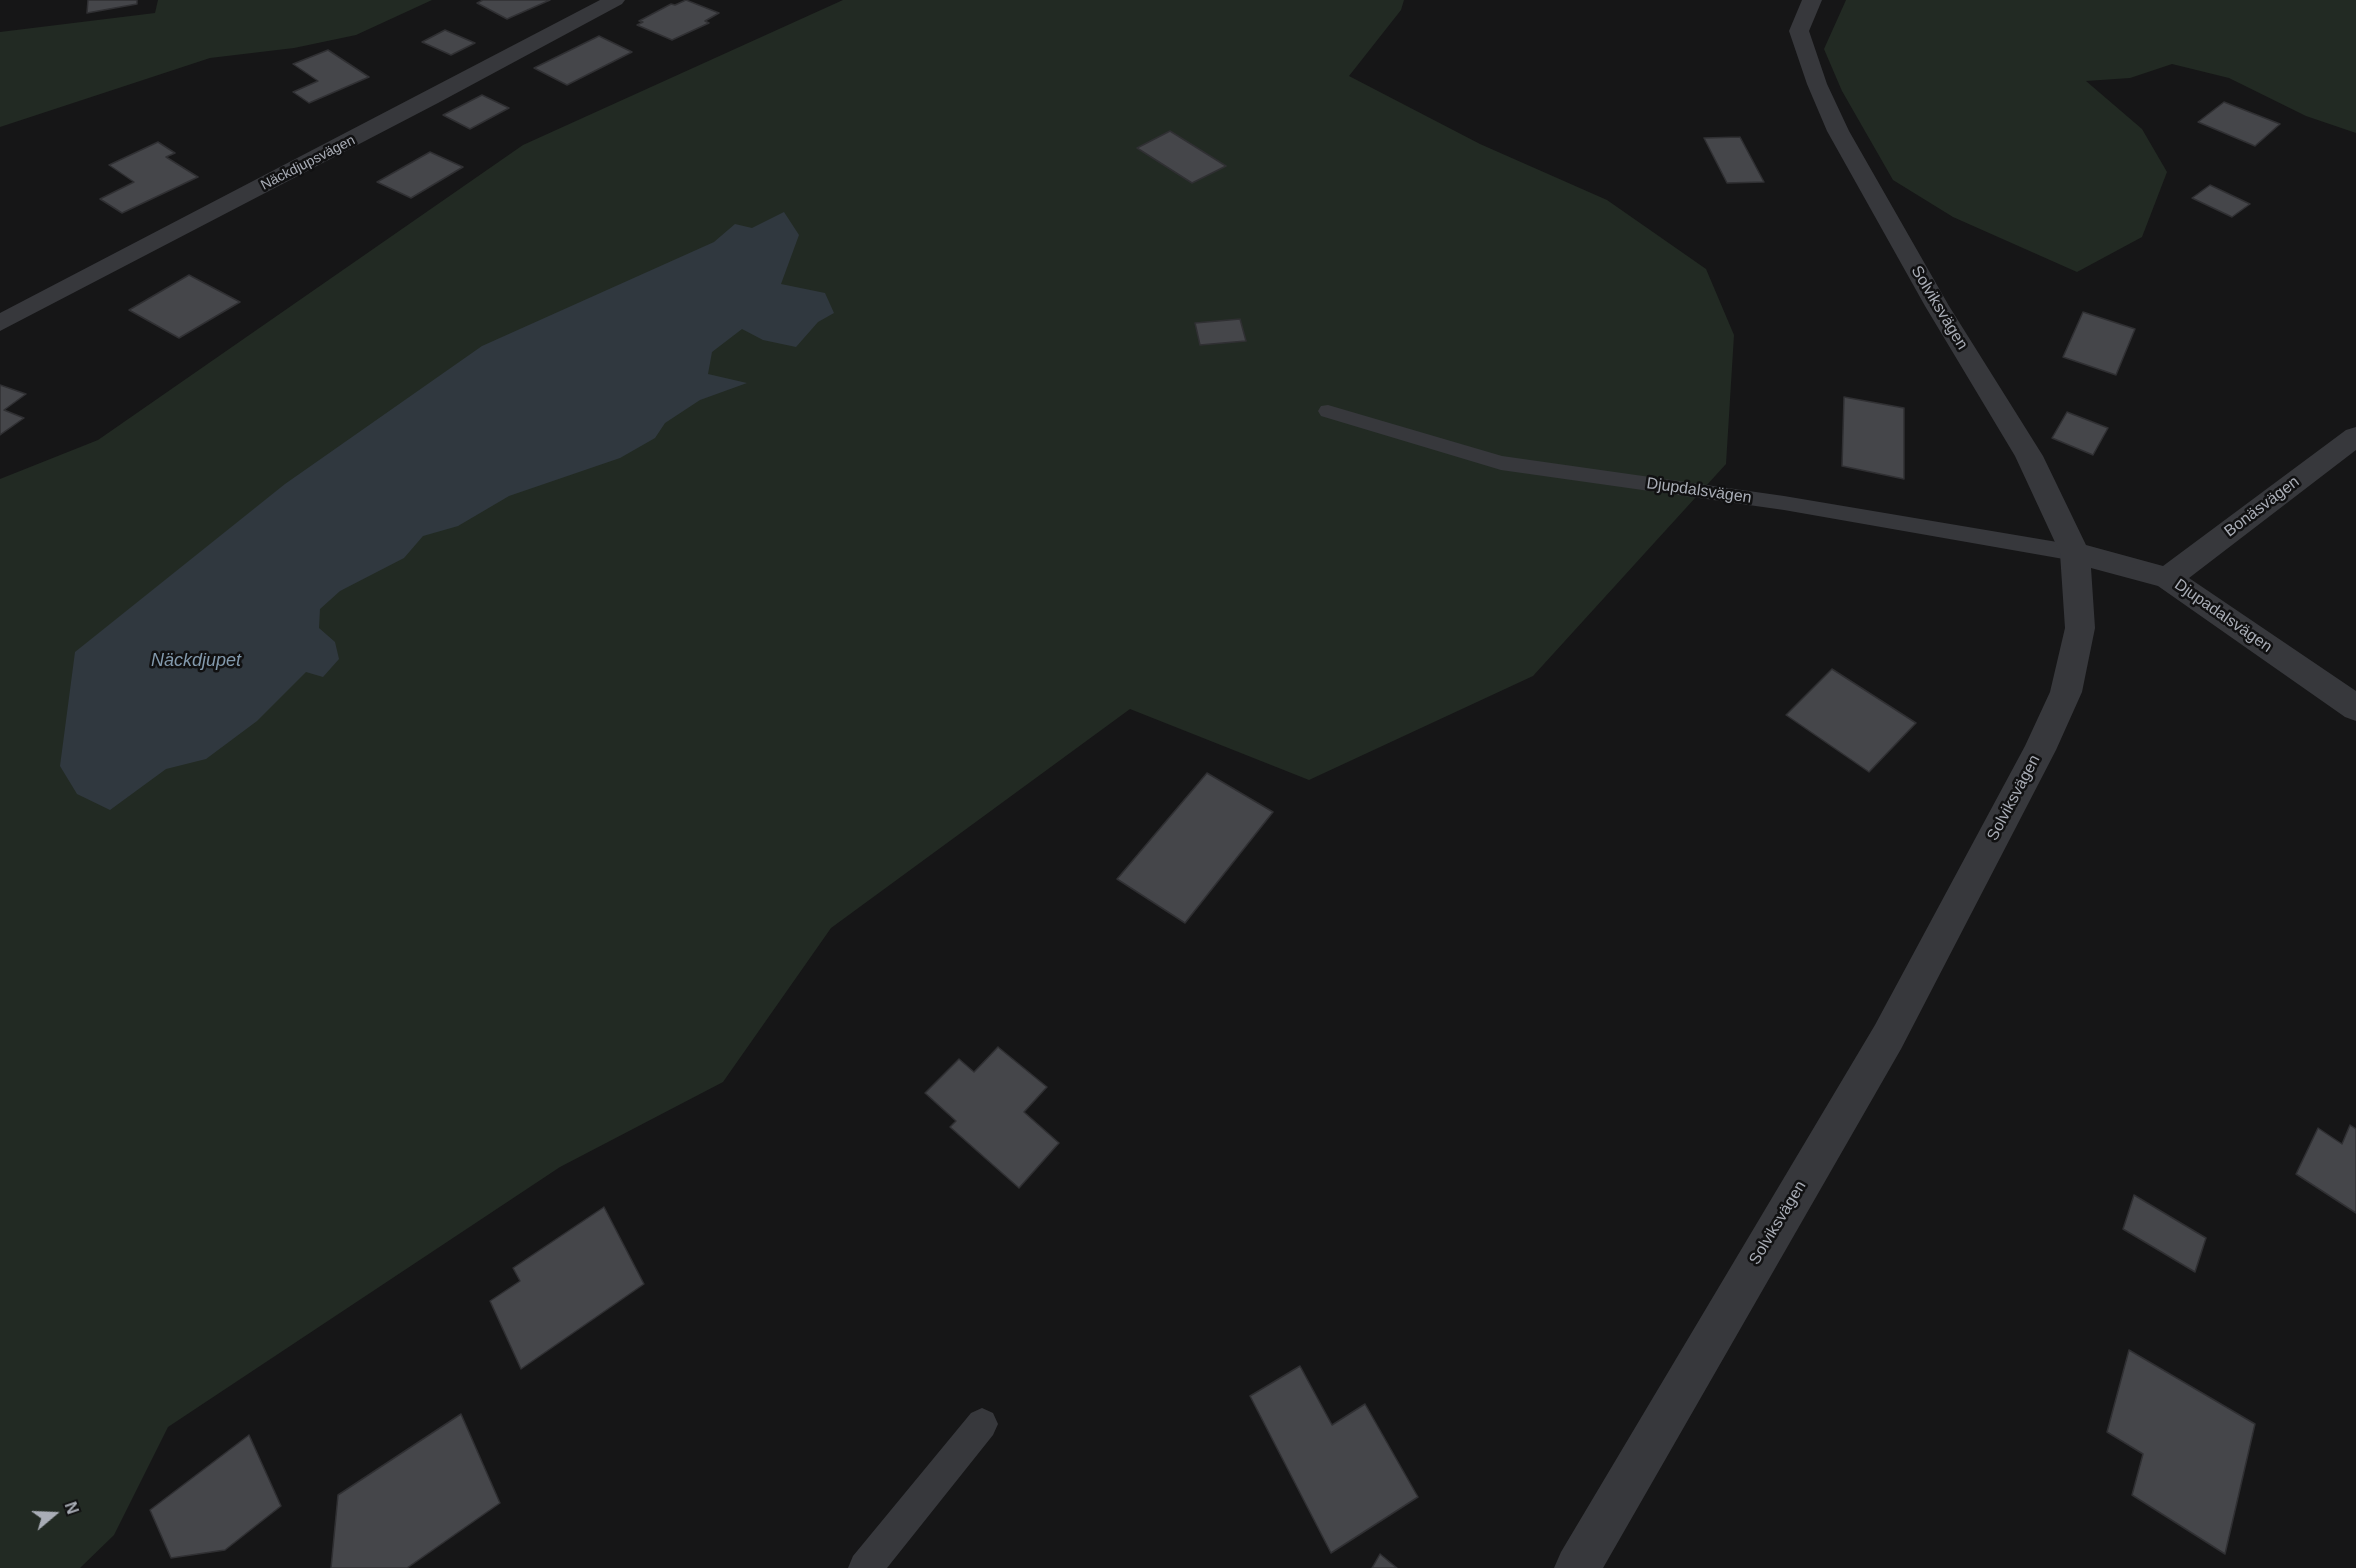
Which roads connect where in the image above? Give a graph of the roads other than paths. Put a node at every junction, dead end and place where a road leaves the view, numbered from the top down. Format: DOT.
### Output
graph roads {
  1 [pos="615,0"];
  2 [pos="1812,0"];
  3 [pos="0,323"];
  4 [pos="1328,411"];
  5 [pos="2356,436"];
  6 [pos="2075,553"];
  7 [pos="2168,578"];
  8 [pos="2356,708"];
  9 [pos="982,1424"];
  10 [pos="864,1568"];
  11 [pos="1577,1568"];
  1 -- 3 [label="street, Näckdjupsvägen"];
  2 -- 6 [label="street, Solviksvägen"];
  4 -- 6 [label="lane, Djupdalsvägen"];
  5 -- 7 [label="street, Bonäsvägen"];
  6 -- 7 [label="street, Djupadalsvägen"];
  6 -- 11 [label="street, Solviksvägen"];
  7 -- 8 [label="street, Djupadalsvägen"];
  9 -- 10 [label="lane"];
}
